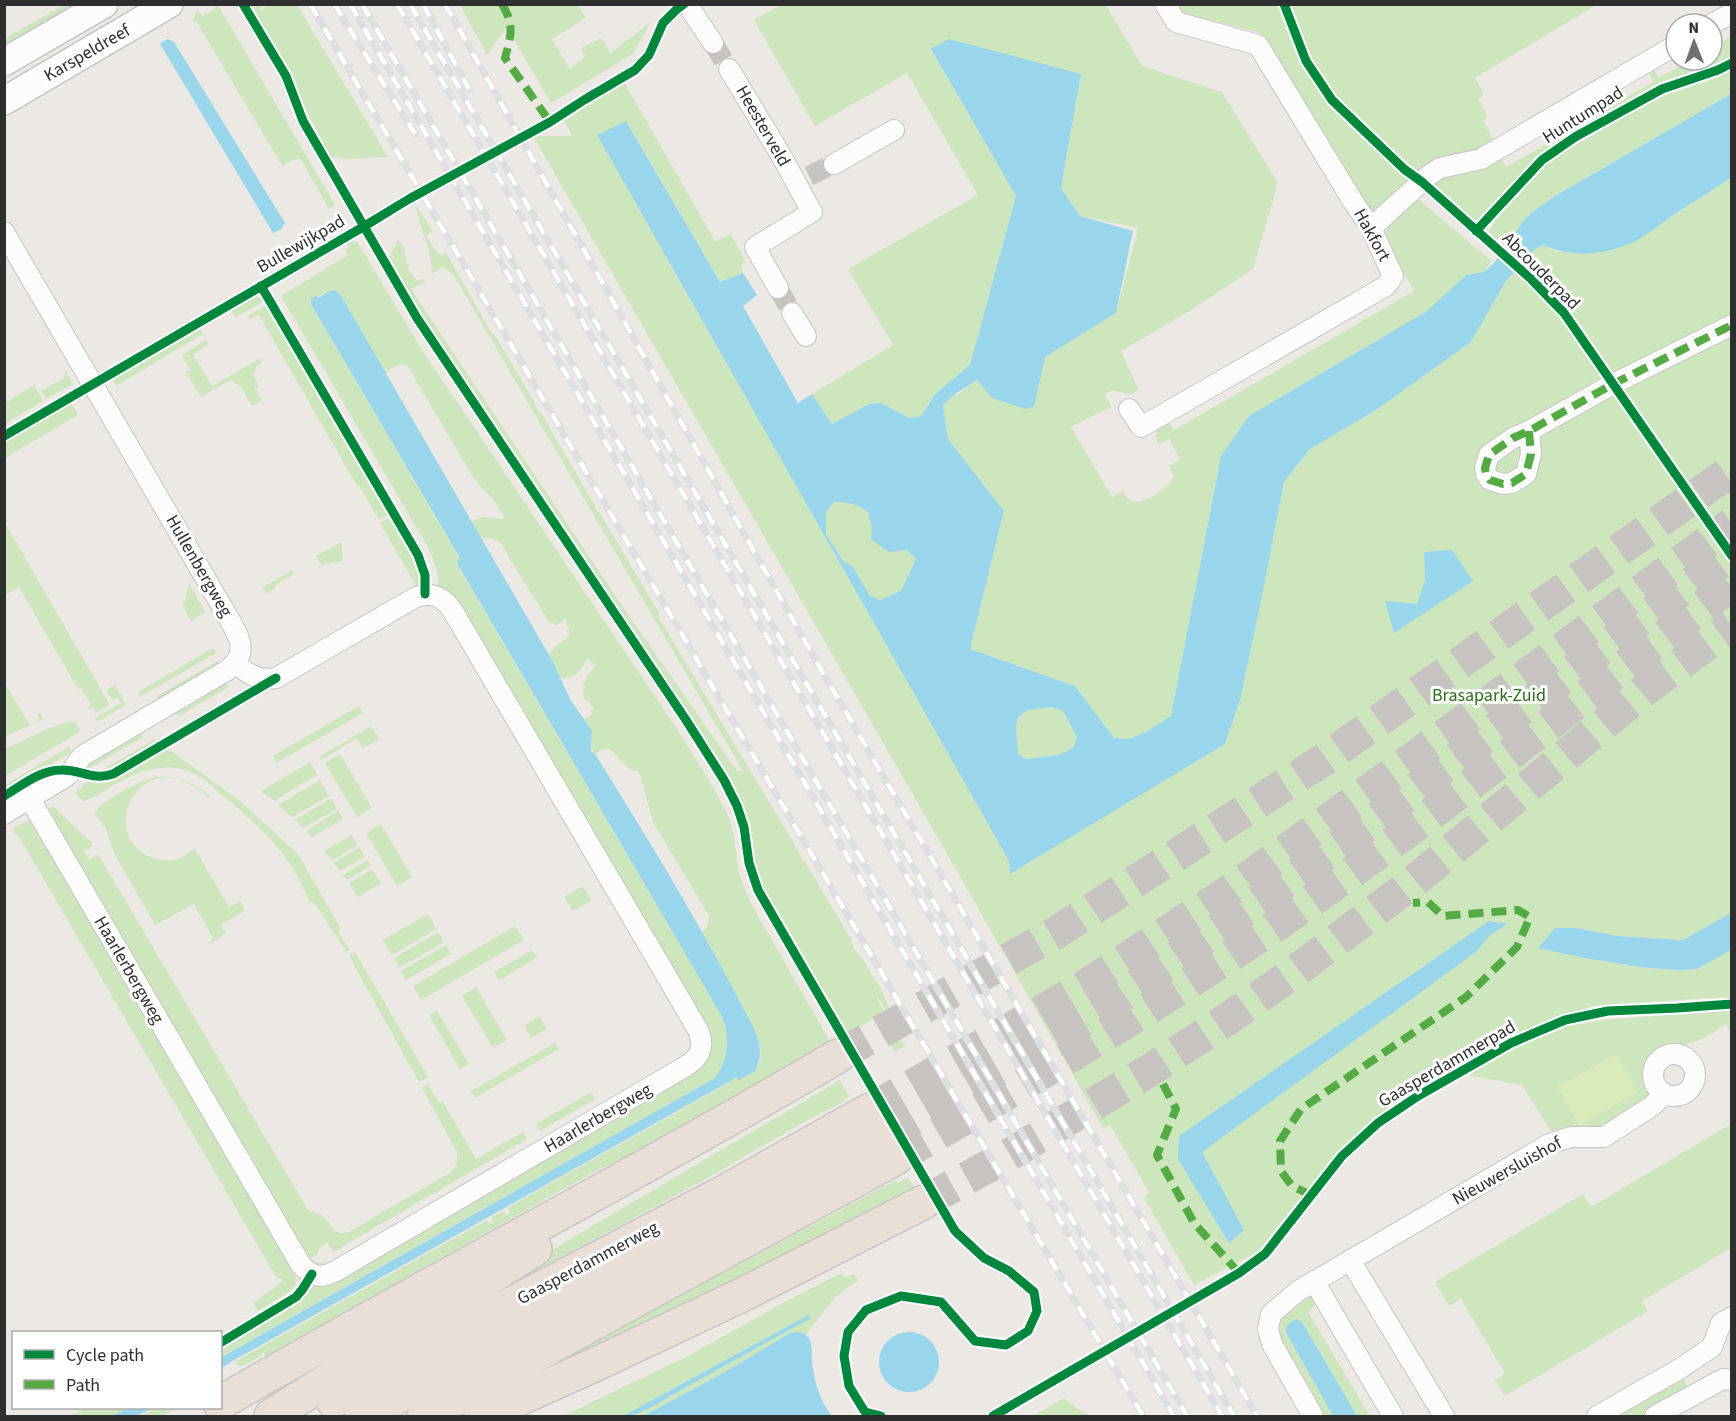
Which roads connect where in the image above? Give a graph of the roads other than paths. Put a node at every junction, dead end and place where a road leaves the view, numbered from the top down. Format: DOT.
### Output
graph roads {
  1 [pos="104,4"];
  2 [pos="169,4"];
  3 [pos="687,4"];
  4 [pos="1165,4"];
  5 [pos="713,43"];
  6 [pos="1664,52"];
  7 [pos="4,62"];
  8 [pos="729,69"];
  9 [pos="4,101"];
  10 [pos="894,130"];
  11 [pos="834,164"];
  12 [pos="1371,228"];
  13 [pos="4,232"];
  14 [pos="778,288"];
  15 [pos="792,313"];
  16 [pos="1731,325"];
  17 [pos="806,336"];
  18 [pos="1129,409"];
  19 [pos="1529,431"];
  20 [pos="236,663"];
  21 [pos="30,799"];
  22 [pos="4,814"];
  23 [pos="1664,1094"];
  24 [pos="884,1135"];
  25 [pos="1350,1260"];
  26 [pos="1306,1286"];
  27 [pos="1731,1317"];
  28 [pos="1731,1380"];
  29 [pos="222,1401"];
  30 [pos="271,1416"];
  31 [pos="306,1416"];
  32 [pos="362,1416"];
  33 [pos="424,1416"];
  34 [pos="481,1416"];
  35 [pos="523,1416"];
  36 [pos="1314,1416"];
  37 [pos="1393,1416"];
  38 [pos="1444,1416"];
  39 [pos="1597,1416"];
  40 [pos="1655,1416"];
  1 -- 7 [label="main road, Karspeldreef"];
  2 -- 9 [label="main road, Karspeldreef"];
  3 -- 5 [label="street"];
  4 -- 12 [label="street, Hakfort"];
  6 -- 12 [label="street"];
  8 -- 14 [label="street, Heesterveld"];
  10 -- 11 [label="street"];
  12 -- 18 [label="street, Hakfort"];
  13 -- 20 [label="street, Hullenbergweg"];
  15 -- 17 [label="street"];
  16 -- 19 [label="street"];
  20 -- 21 [label="street"];
  20 -- 21 [label="street, Haarlerbergweg"];
  21 -- 22 [label="street"];
  23 -- 25 [label="street, Nieuwersluishof"];
  24 -- 31 [label="highway, Gaasperdammerweg"];
  24 -- 32 [label="highway, Gaasperdammerweg"];
  24 -- 33 [label="highway"];
  25 -- 26 [label="street, Nieuwersluishof"];
  25 -- 38 [label="street"];
  26 -- 36 [label="street, Nieuwersluishof"];
  26 -- 37 [label="street"];
  27 -- 39 [label="street"];
  28 -- 40 [label="street"];
  29 -- 30 [label="highway"];
  34 -- 35 [label="highway"];
}
